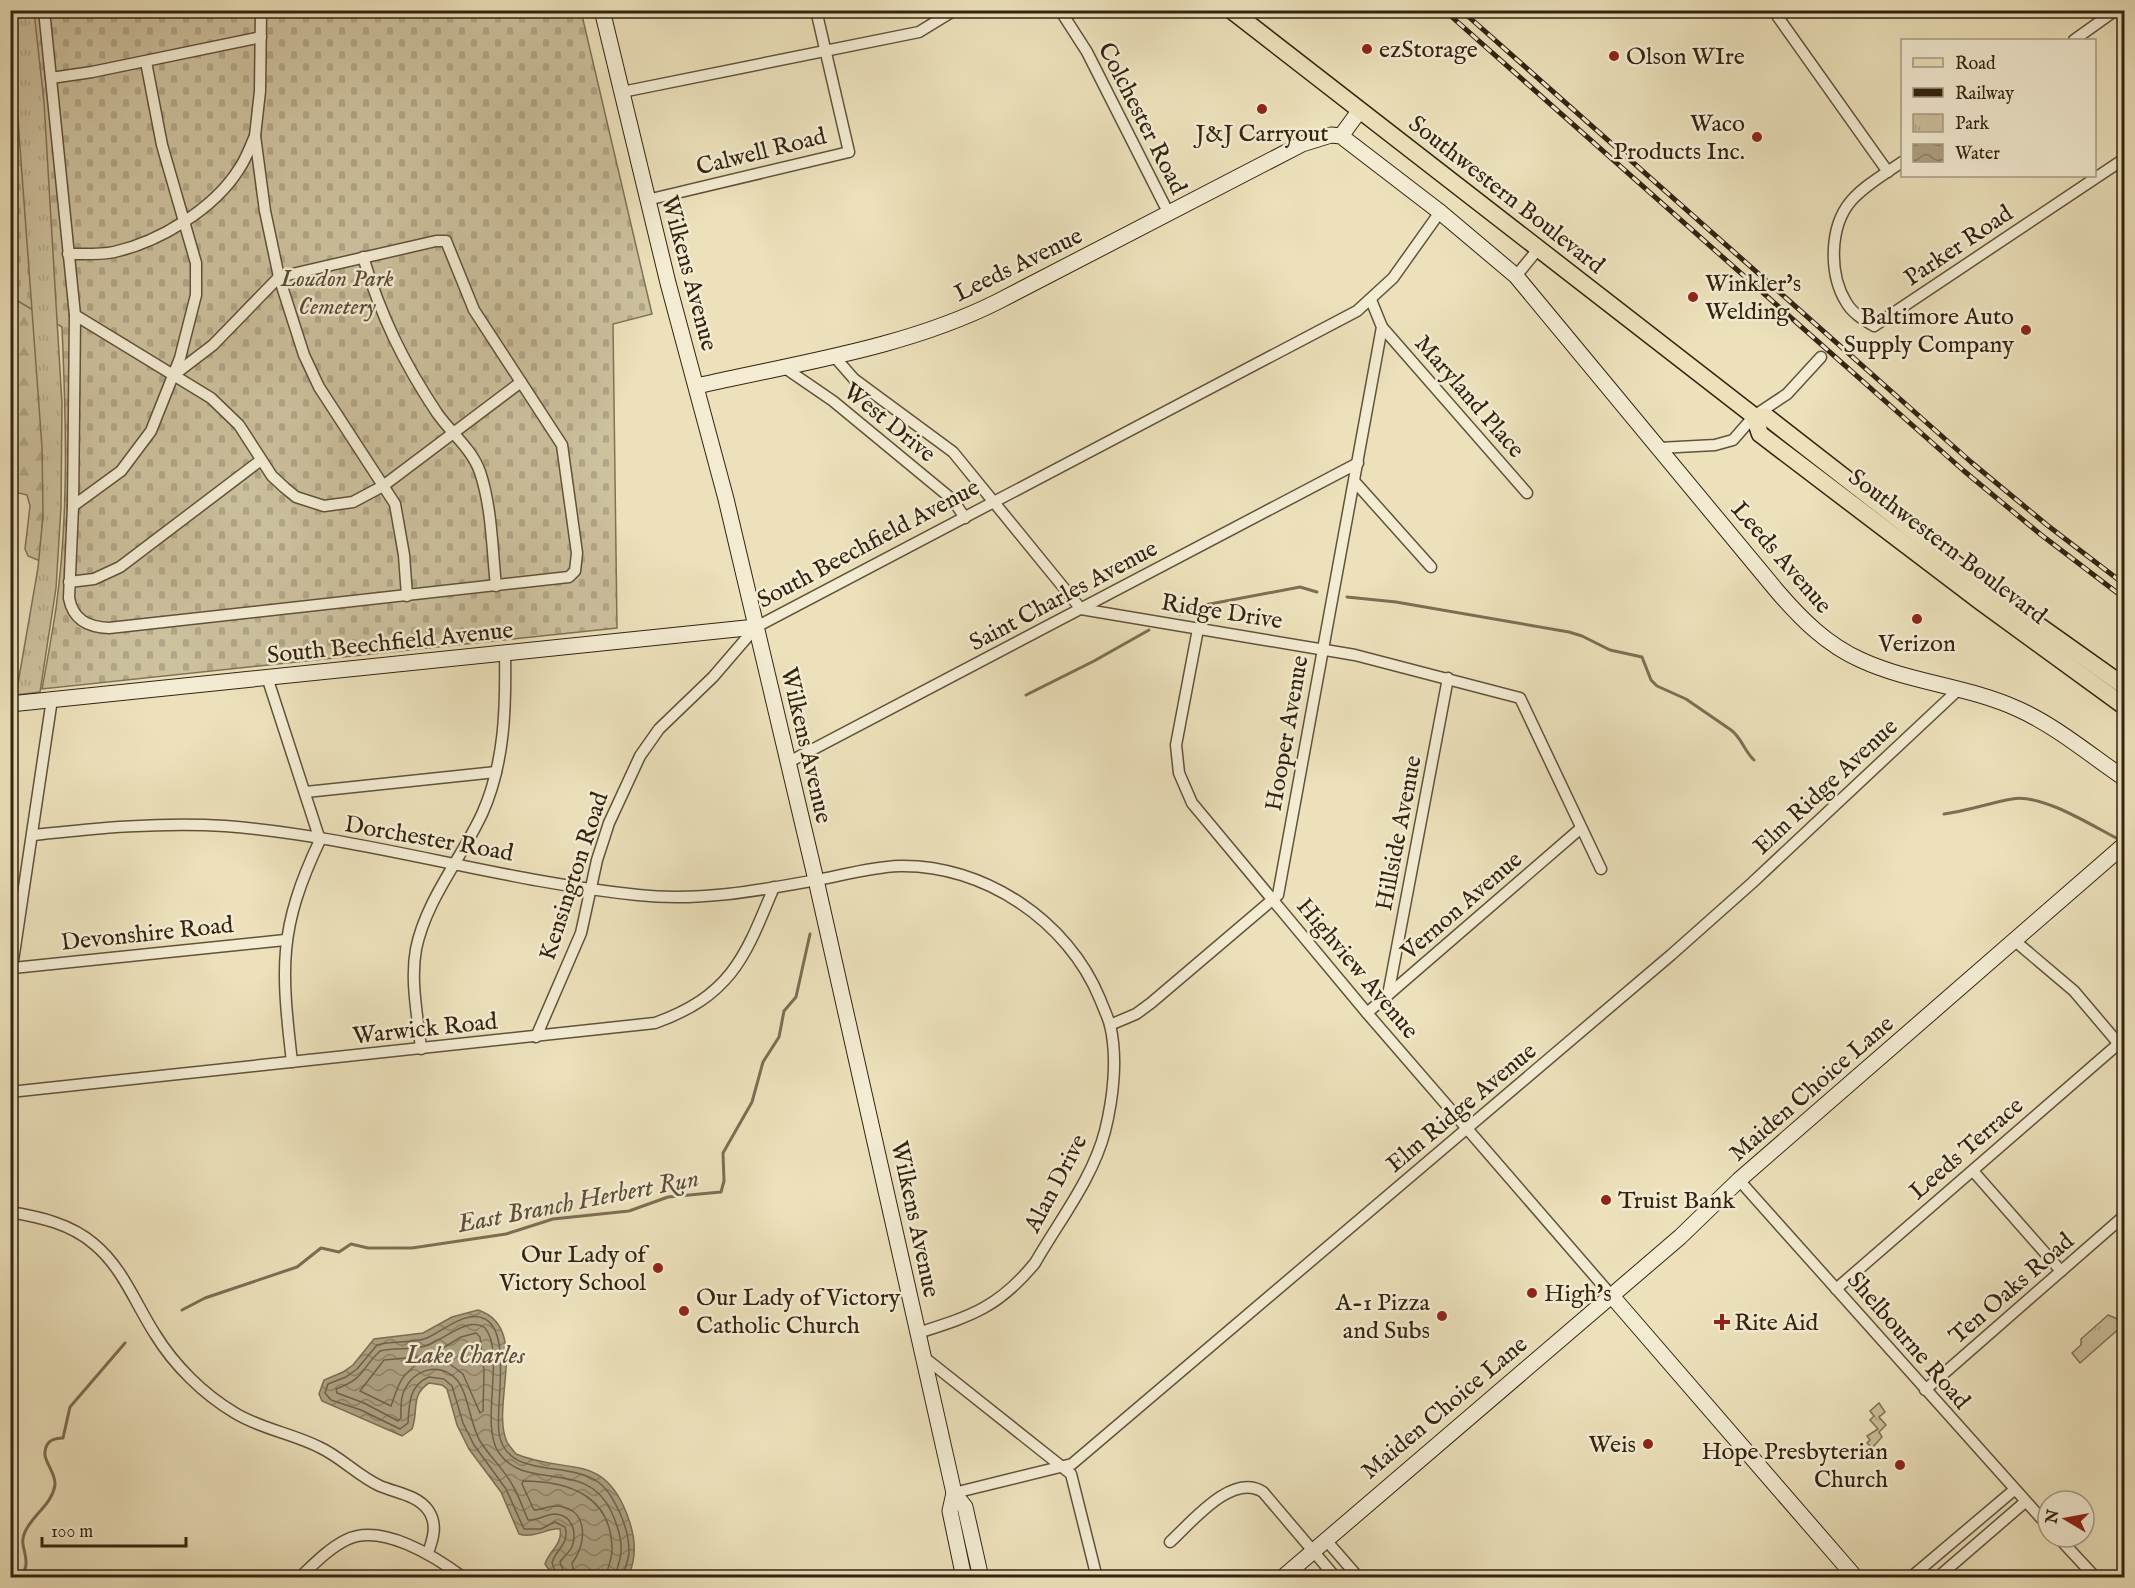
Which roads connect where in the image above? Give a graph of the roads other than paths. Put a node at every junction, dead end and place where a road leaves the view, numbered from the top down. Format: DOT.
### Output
graph roads {
  1 [pos="44,10"];
  2 [pos="261,10"];
  3 [pos="602,10"];
  4 [pos="816,10"];
  5 [pos="956,10"];
  6 [pos="1060,10"];
  7 [pos="1231,10"];
  8 [pos="1773,10"];
  9 [pos="2116,10"];
  10 [pos="261,37"];
  11 [pos="2075,39"];
  12 [pos="825,51"];
  13 [pos="146,62"];
  14 [pos="51,78"];
  15 [pos="622,92"];
  16 [pos="1360,110"];
  17 [pos="255,136"];
  18 [pos="1341,136"];
  19 [pos="2124,159"];
  20 [pos="1901,163"];
  21 [pos="1888,172"];
  22 [pos="647,200"];
  23 [pos="1440,212"];
  24 [pos="1168,214"];
  25 [pos="184,220"];
  26 [pos="1539,248"];
  27 [pos="68,254"];
  28 [pos="363,257"];
  29 [pos="1516,276"];
  30 [pos="279,277"];
  31 [pos="1371,300"];
  32 [pos="75,315"];
  33 [pos="1382,327"];
  34 [pos="833,355"];
  35 [pos="1821,357"];
  36 [pos="782,366"];
  37 [pos="175,374"];
  38 [pos="521,382"];
  39 [pos="697,386"];
  40 [pos="1754,416"];
  41 [pos="452,433"];
  42 [pos="1659,448"];
  43 [pos="261,460"];
  44 [pos="1358,463"];
  45 [pos="1355,482"];
  46 [pos="383,486"];
  47 [pos="1527,493"];
  48 [pos="994,502"];
  49 [pos="74,506"];
  50 [pos="965,518"];
  51 [pos="1431,567"];
  52 [pos="69,582"];
  53 [pos="496,586"];
  54 [pos="407,596"];
  55 [pos="1081,609"];
  56 [pos="756,627"];
  57 [pos="1198,629"];
  58 [pos="1323,649"];
  59 [pos="505,652"];
  60 [pos="267,677"];
  61 [pos="1448,678"];
  62 [pos="2124,686"];
  63 [pos="1958,690"];
  64 [pos="52,699"];
  65 [pos="10,704"];
  66 [pos="2124,706"];
  67 [pos="787,763"];
  68 [pos="496,772"];
  69 [pos="2124,778"];
  70 [pos="306,792"];
  71 [pos="1581,828"];
  72 [pos="34,835"];
  73 [pos="320,840"];
  74 [pos="2124,846"];
  75 [pos="454,864"];
  76 [pos="1601,869"];
  77 [pos="816,880"];
  78 [pos="774,887"];
  79 [pos="590,888"];
  80 [pos="1273,900"];
  81 [pos="285,940"];
  82 [pos="2015,941"];
  83 [pos="13,968"];
  84 [pos="10,981"];
  85 [pos="1388,995"];
  86 [pos="1367,1013"];
  87 [pos="1110,1025"];
  88 [pos="536,1037"];
  89 [pos="2123,1044"];
  90 [pos="421,1049"];
  91 [pos="292,1062"];
  92 [pos="10,1092"];
  93 [pos="1468,1129"];
  94 [pos="1973,1171"];
  95 [pos="1739,1179"];
  96 [pos="10,1212"];
  97 [pos="2124,1216"];
  98 [pos="2061,1271"];
  99 [pos="1836,1289"];
  100 [pos="1611,1295"];
  101 [pos="918,1334"];
  102 [pos="925,1358"];
  103 [pos="1925,1390"];
  104 [pos="1062,1467"];
  105 [pos="2014,1490"];
  106 [pos="954,1493"];
  107 [pos="2025,1502"];
  108 [pos="2036,1513"];
  109 [pos="1325,1539"];
  110 [pos="1170,1542"];
  111 [pos="2069,1549"];
  112 [pos="1312,1551"];
  113 [pos="428,1553"];
  114 [pos="298,1578"];
  115 [pos="464,1578"];
  116 [pos="964,1578"];
  117 [pos="981,1578"];
  118 [pos="1097,1578"];
  119 [pos="1282,1578"];
  120 [pos="1336,1578"];
  121 [pos="1359,1578"];
  122 [pos="1856,1578"];
  123 [pos="1910,1578"];
  124 [pos="1937,1578"];
  125 [pos="2096,1578"];
  1 -- 14 [label="street"];
  2 -- 10 [label="street"];
  3 -- 15 [label="street, Wilkens Avenue"];
  4 -- 12 [label="street"];
  5 -- 12 [label="street"];
  6 -- 24 [label="street, Colchester Road"];
  7 -- 16 [label="main road, Southwestern Boulevard"];
  8 -- 21 [label="street"];
  9 -- 11 [label="street"];
  10 -- 13 [label="street"];
  10 -- 17 [label="street"];
  12 -- 15 [label="street"];
  12 -- 22 [label="street, Calwell Road"];
  13 -- 14 [label="street"];
  13 -- 25 [label="street"];
  14 -- 27 [label="street"];
  15 -- 22 [label="street, Wilkens Avenue"];
  16 -- 18 [label="street"];
  16 -- 26 [label="main road, Southwestern Boulevard"];
  17 -- 25 [label="street"];
  17 -- 30 [label="street"];
  18 -- 23 [label="street, Leeds Avenue"];
  18 -- 24 [label="street, Leeds Avenue"];
  19 -- 21 [label="street, Parker Road"];
  20 -- 21 [label="street"];
  22 -- 39 [label="street, Wilkens Avenue"];
  23 -- 29 [label="street, Leeds Avenue"];
  23 -- 31 [label="street, South Beechfield Avenue"];
  24 -- 34 [label="street, Leeds Avenue"];
  25 -- 27 [label="street"];
  25 -- 37 [label="street"];
  26 -- 29 [label="street"];
  26 -- 40 [label="main road, Southwestern Boulevard"];
  27 -- 32 [label="street"];
  28 -- 30 [label="street"];
  28 -- 38 [label="street"];
  28 -- 41 [label="street"];
  29 -- 42 [label="street, Leeds Avenue"];
  30 -- 37 [label="street"];
  30 -- 46 [label="street"];
  31 -- 33 [label="street"];
  31 -- 48 [label="street, South Beechfield Avenue"];
  32 -- 37 [label="street"];
  32 -- 49 [label="street"];
  33 -- 44 [label="street, Hooper Avenue"];
  33 -- 47 [label="street, Maryland Place"];
  34 -- 36 [label="street, Leeds Avenue"];
  34 -- 48 [label="street"];
  35 -- 40 [label="street"];
  36 -- 39 [label="street, Leeds Avenue"];
  36 -- 50 [label="street, West Drive"];
  37 -- 43 [label="street"];
  37 -- 49 [label="street"];
  38 -- 41 [label="street"];
  38 -- 53 [label="street"];
  39 -- 56 [label="street, Wilkens Avenue"];
  40 -- 42 [label="street"];
  40 -- 62 [label="main road, Southwestern Boulevard"];
  40 -- 66 [label="main road, Southwestern Boulevard"];
  41 -- 46 [label="street"];
  41 -- 53 [label="street"];
  42 -- 63 [label="street, Leeds Avenue"];
  43 -- 46 [label="street"];
  43 -- 52 [label="street"];
  44 -- 45 [label="street, Hooper Avenue"];
  44 -- 55 [label="street, Saint Charles Avenue"];
  45 -- 51 [label="street"];
  45 -- 58 [label="street, Hooper Avenue"];
  46 -- 54 [label="street"];
  48 -- 50 [label="street, South Beechfield Avenue"];
  48 -- 55 [label="street"];
  49 -- 52 [label="street"];
  50 -- 56 [label="street, South Beechfield Avenue"];
  52 -- 54 [label="street"];
  53 -- 54 [label="street"];
  55 -- 57 [label="street, Ridge Drive"];
  55 -- 67 [label="street, Saint Charles Avenue"];
  56 -- 59 [label="street, South Beechfield Avenue"];
  56 -- 67 [label="street, Wilkens Avenue"];
  56 -- 79 [label="street, Kensington Road"];
  57 -- 58 [label="street, Ridge Drive"];
  57 -- 80 [label="street, Highview Avenue"];
  58 -- 61 [label="street, Ridge Drive"];
  58 -- 80 [label="street, Hooper Avenue"];
  59 -- 60 [label="street, South Beechfield Avenue"];
  59 -- 68 [label="street"];
  60 -- 64 [label="street, South Beechfield Avenue"];
  60 -- 70 [label="street"];
  61 -- 71 [label="street, Ridge Drive"];
  61 -- 85 [label="street, Hillside Avenue"];
  63 -- 69 [label="street, Leeds Avenue"];
  63 -- 93 [label="street, Elm Ridge Avenue"];
  64 -- 65 [label="street, South Beechfield Avenue"];
  64 -- 72 [label="street"];
  67 -- 77 [label="street, Wilkens Avenue"];
  68 -- 70 [label="street"];
  68 -- 75 [label="street"];
  70 -- 73 [label="street"];
  71 -- 76 [label="street, Ridge Drive"];
  71 -- 85 [label="street, Vernon Avenue"];
  72 -- 73 [label="street, Dorchester Road"];
  72 -- 83 [label="street"];
  73 -- 75 [label="street, Dorchester Road"];
  73 -- 81 [label="street"];
  74 -- 82 [label="street, Maiden Choice Lane"];
  75 -- 79 [label="street, Dorchester Road"];
  75 -- 90 [label="street"];
  77 -- 78 [label="street, Dorchester Road"];
  77 -- 87 [label="street, Alan Drive"];
  77 -- 101 [label="street, Wilkens Avenue"];
  78 -- 79 [label="street, Dorchester Road"];
  78 -- 88 [label="street, Warwick Road"];
  79 -- 88 [label="street, Kensington Road"];
  80 -- 86 [label="street, Highview Avenue"];
  80 -- 87 [label="street"];
  81 -- 83 [label="street, Devonshire Road"];
  81 -- 91 [label="street"];
  82 -- 89 [label="street"];
  82 -- 95 [label="street, Maiden Choice Lane"];
  83 -- 84 [label="street"];
  85 -- 86 [label="street, Vernon Avenue"];
  86 -- 93 [label="street, Highview Avenue"];
  87 -- 101 [label="street, Alan Drive"];
  88 -- 90 [label="street, Warwick Road"];
  89 -- 94 [label="street, Leeds Terrace"];
  90 -- 91 [label="street, Warwick Road"];
  91 -- 92 [label="street, Warwick Road"];
  93 -- 100 [label="street, Highview Avenue"];
  93 -- 104 [label="street, Elm Ridge Avenue"];
  94 -- 98 [label="street"];
  94 -- 99 [label="street, Leeds Terrace"];
  95 -- 99 [label="street, Shelbourne Road"];
  95 -- 100 [label="street, Maiden Choice Lane"];
  96 -- 113 [label="street"];
  97 -- 98 [label="street, Ten Oaks Road"];
  98 -- 103 [label="street, Ten Oaks Road"];
  99 -- 103 [label="street, Shelbourne Road"];
  100 -- 109 [label="street, Maiden Choice Lane"];
  100 -- 122 [label="street"];
  101 -- 102 [label="street, Wilkens Avenue"];
  102 -- 104 [label="street"];
  102 -- 106 [label="street, Wilkens Avenue"];
  103 -- 105 [label="street, Shelbourne Road"];
  104 -- 106 [label="street, Elm Ridge Avenue"];
  104 -- 118 [label="street"];
  105 -- 107 [label="street, Shelbourne Road"];
  105 -- 123 [label="street"];
  106 -- 116 [label="street, Wilkens Avenue"];
  106 -- 117 [label="street, Wilkens Avenue"];
  107 -- 108 [label="street, Shelbourne Road"];
  107 -- 124 [label="street"];
  109 -- 112 [label="street, Maiden Choice Lane"];
  109 -- 121 [label="street"];
  110 -- 112 [label="street"];
  111 -- 125 [label="street"];
  112 -- 119 [label="street, Maiden Choice Lane"];
  112 -- 120 [label="street"];
  113 -- 114 [label="street"];
  113 -- 115 [label="street"];
}
